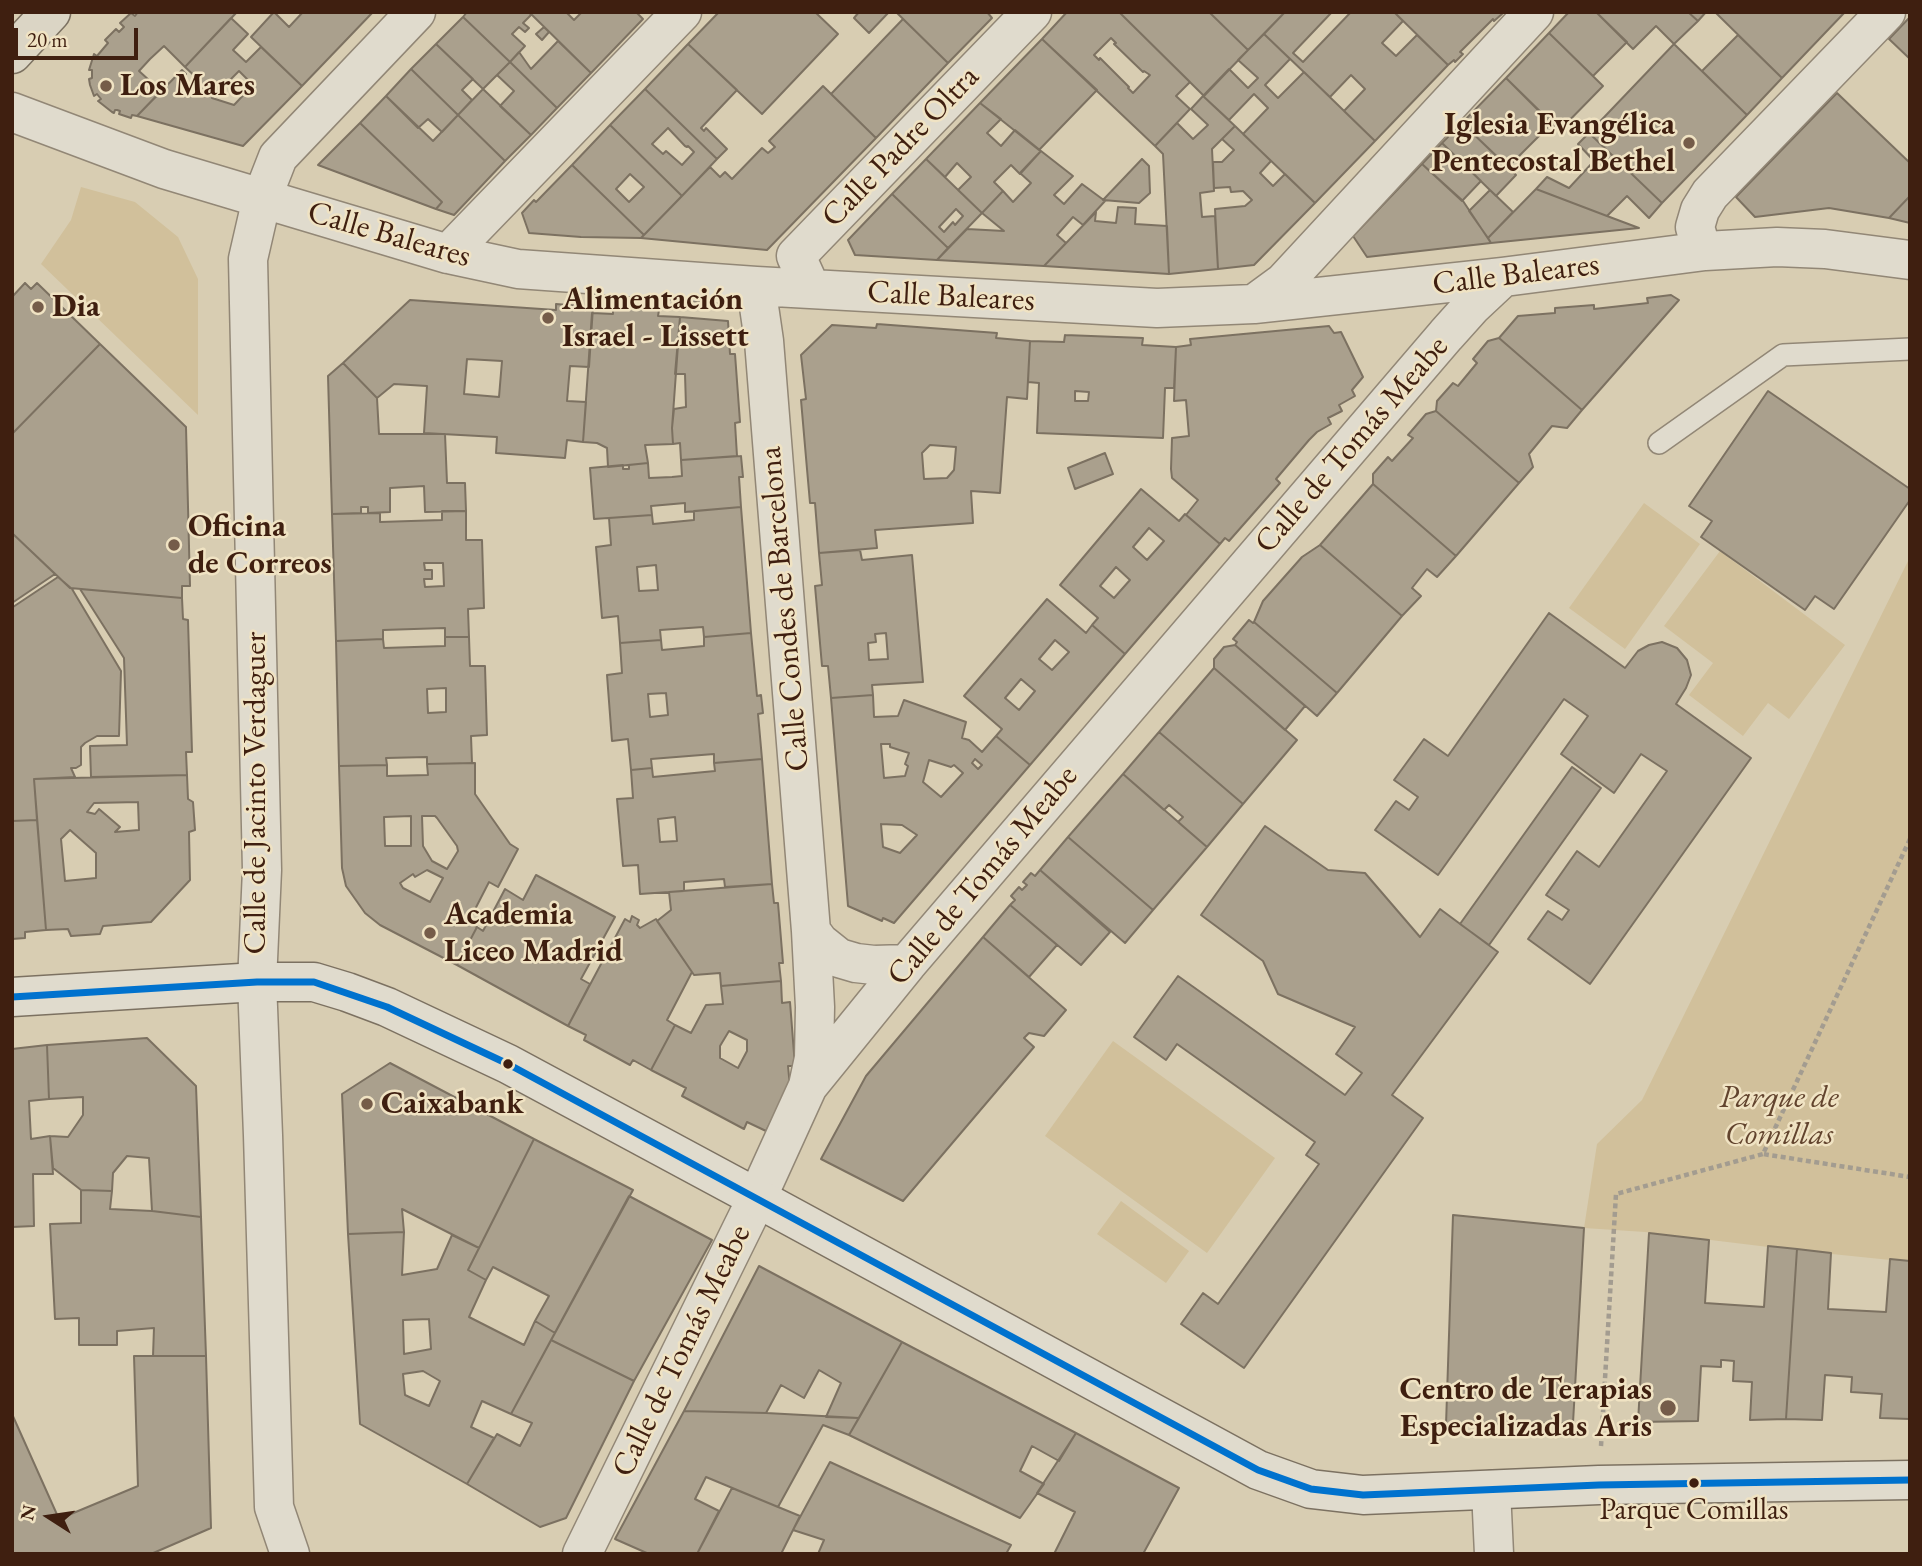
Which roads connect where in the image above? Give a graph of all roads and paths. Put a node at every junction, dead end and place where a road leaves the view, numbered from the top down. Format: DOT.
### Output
graph roads {
  1 [pos="51,12"];
  2 [pos="416,12"];
  3 [pos="682,12"];
  4 [pos="1032,12"];
  5 [pos="1534,12"];
  6 [pos="1886,12"];
  7 [pos="12,54"];
  8 [pos="12,112"];
  9 [pos="262,198"];
  10 [pos="1705,251"];
  11 [pos="448,254"];
  12 [pos="1910,260"];
  13 [pos="1503,277"];
  14 [pos="756,286"];
  15 [pos="811,289"];
  16 [pos="1254,304"];
  17 [pos="1910,349"];
  18 [pos="1659,443"];
  19 [pos="1910,839"];
  20 [pos="811,931"];
  21 [pos="907,964"];
  22 [pos="257,982"];
  23 [pos="12,997"];
  24 [pos="808,1086"];
  25 [pos="1763,1154"];
  26 [pos="1910,1177"];
  27 [pos="757,1198"];
  28 [pos="1910,1480"];
  29 [pos="1599,1485"];
  30 [pos="1490,1490"];
  31 [pos="290,1554"];
  32 [pos="582,1554"];
  33 [pos="1494,1554"];
  1 -- 7 [label="main road"];
  2 -- 9 [label="street, Calle de Jacinto Verdaguer"];
  3 -- 11 [label="street"];
  4 -- 15 [label="street, Calle Padre Oltra"];
  5 -- 16 [label="street"];
  6 -- 10 [label="street"];
  8 -- 9 [label="street, Calle Baleares"];
  9 -- 11 [label="street, Calle Baleares"];
  9 -- 22 [label="street, Calle de Jacinto Verdaguer"];
  10 -- 12 [label="street, Calle Baleares"];
  10 -- 13 [label="street, Calle Baleares"];
  11 -- 14 [label="street, Calle Baleares"];
  13 -- 16 [label="street, Calle Baleares"];
  13 -- 21 [label="street, Calle de Tomás Meabe"];
  14 -- 15 [label="street, Calle Baleares"];
  14 -- 20 [label="street, Calle Condes de Barcelona"];
  15 -- 16 [label="street, Calle Baleares"];
  17 -- 18 [label="lane"];
  19 -- 25 [label="path"];
  20 -- 21 [label="street"];
  20 -- 24 [label="street, Calle Condes de Barcelona"];
  21 -- 24 [label="street, Calle de Tomás Meabe"];
  22 -- 23 [label="street"];
  22 -- 27 [label="street"];
  22 -- 31 [label="street, Calle de Jacinto Verdaguer"];
  24 -- 27 [label="street, Calle de Tomás Meabe"];
  25 -- 26 [label="path"];
  25 -- 29 [label="path"];
  27 -- 30 [label="street"];
  27 -- 32 [label="street, Calle de Tomás Meabe"];
  28 -- 29 [label="street"];
  29 -- 30 [label="street"];
  30 -- 33 [label="street"];
}
